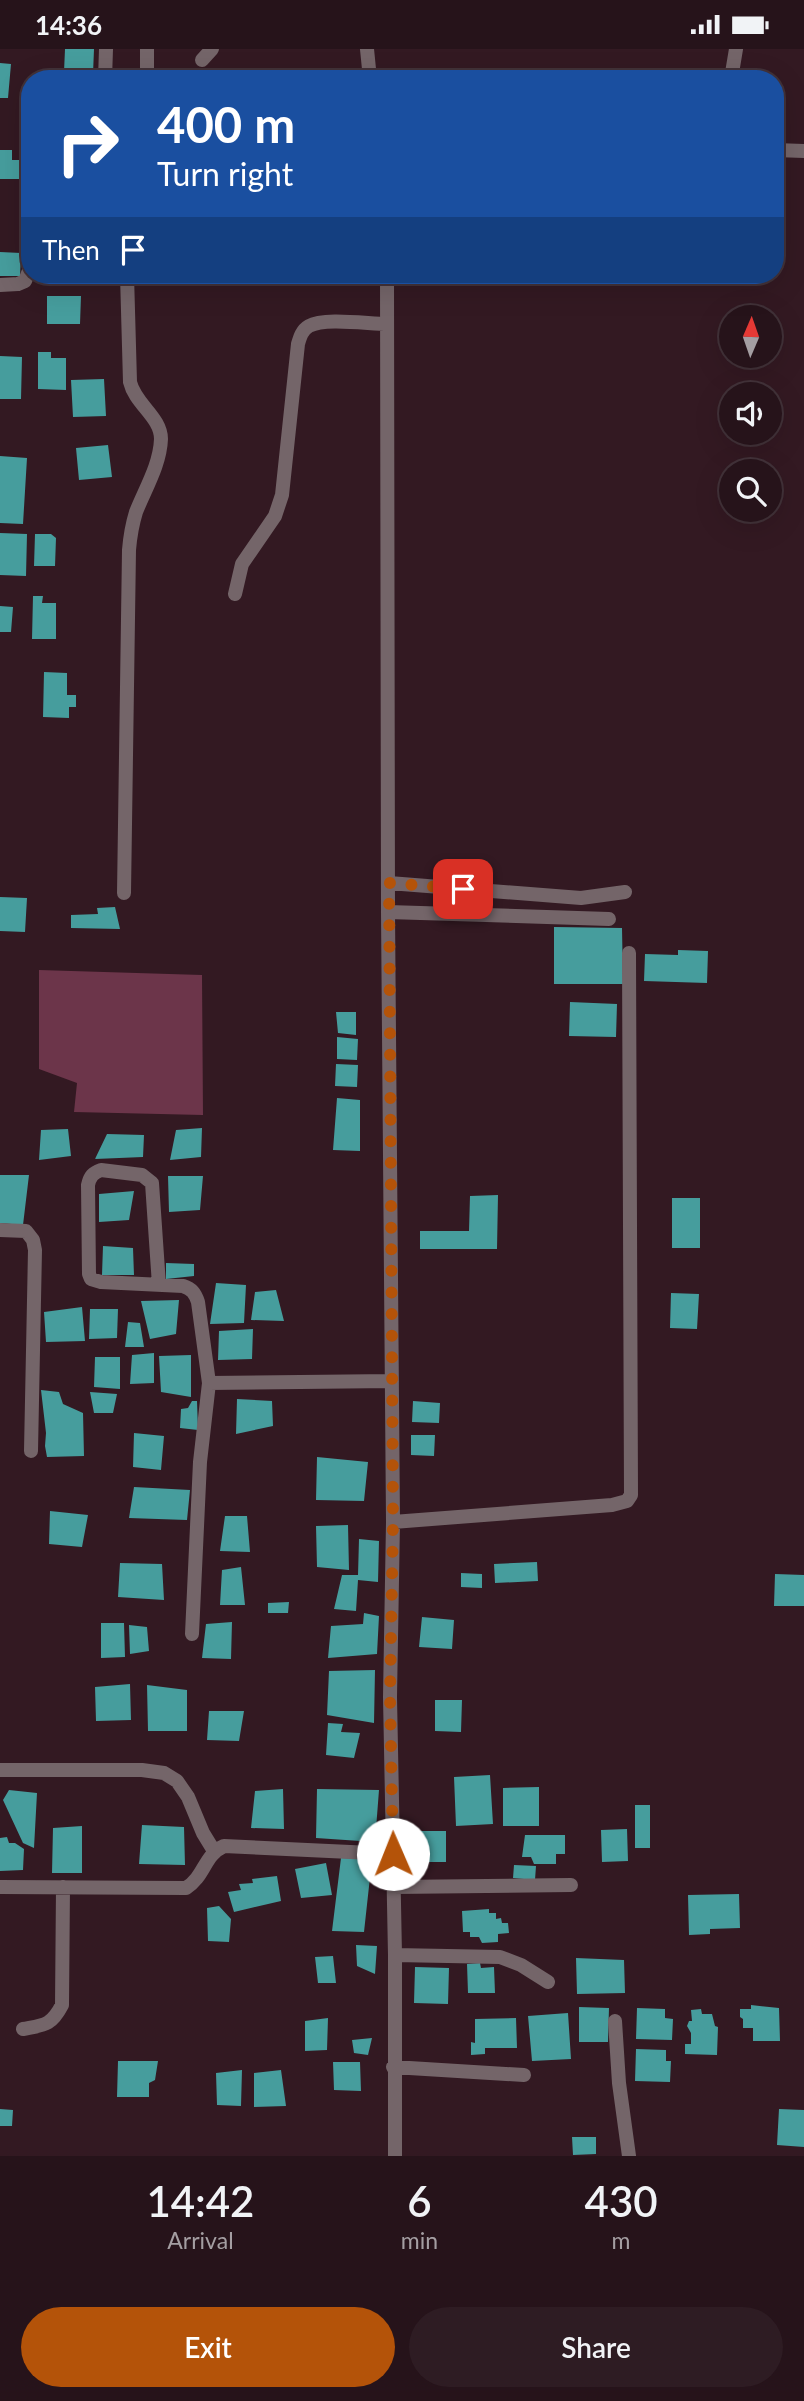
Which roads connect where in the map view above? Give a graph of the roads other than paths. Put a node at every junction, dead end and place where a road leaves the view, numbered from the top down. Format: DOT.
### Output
graph roads {
  1 [pos="106,49"];
  2 [pos="147,49"];
  3 [pos="367,49"];
  4 [pos="736,49"];
  5 [pos="105,70"];
  6 [pos="147,70"];
  7 [pos="369,70"];
  8 [pos="732,70"];
  9 [pos="784,150"];
  10 [pos="804,151"];
  11 [pos="21,283"];
  12 [pos="127,284"];
  13 [pos="387,284"];
  14 [pos="0,285"];
  15 [pos="387,324"];
  16 [pos="235,594"];
  17 [pos="389,883"];
  18 [pos="625,892"];
  19 [pos="124,893"];
  20 [pos="388,912"];
  21 [pos="609,919"];
  22 [pos="629,953"];
  23 [pos="0,1230"];
  24 [pos="159,1285"];
  25 [pos="392,1381"];
  26 [pos="209,1383"];
  27 [pos="32,1451"];
  28 [pos="393,1521"];
  29 [pos="192,1634"];
  30 [pos="0,1770"];
  31 [pos="214,1851"];
  32 [pos="393,1854"];
  33 [pos="572,1885"];
  34 [pos="0,1887"];
  35 [pos="63,1887"];
  36 [pos="393,1887"];
  37 [pos="395,1955"];
  38 [pos="548,1982"];
  39 [pos="615,2021"];
  40 [pos="23,2029"];
  41 [pos="393,2067"];
  42 [pos="524,2075"];
  43 [pos="394,2156"];
  44 [pos="629,2156"];
  1 -- 5 [label="street"];
  2 -- 6 [label="street"];
  3 -- 7 [label="street"];
  4 -- 8 [label="street"];
  9 -- 10 [label="street"];
  11 -- 14 [label="street"];
  12 -- 19 [label="street"];
  13 -- 15 [label="street"];
  15 -- 16 [label="street"];
  15 -- 17 [label="street"];
  17 -- 18 [label="street"];
  17 -- 20 [label="street"];
  20 -- 21 [label="street"];
  20 -- 25 [label="street"];
  22 -- 28 [label="street"];
  23 -- 27 [label="street"];
  24 -- 24 [label="street"];
  24 -- 26 [label="street"];
  25 -- 26 [label="street"];
  25 -- 28 [label="street"];
  26 -- 29 [label="street"];
  28 -- 32 [label="street"];
  30 -- 31 [label="street"];
  31 -- 32 [label="street"];
  31 -- 35 [label="street"];
  32 -- 36 [label="street"];
  33 -- 36 [label="street"];
  34 -- 35 [label="street"];
  35 -- 40 [label="street"];
  36 -- 37 [label="street"];
  37 -- 38 [label="street"];
  37 -- 41 [label="street"];
  39 -- 44 [label="street"];
  41 -- 42 [label="street"];
  41 -- 43 [label="street"];
}
